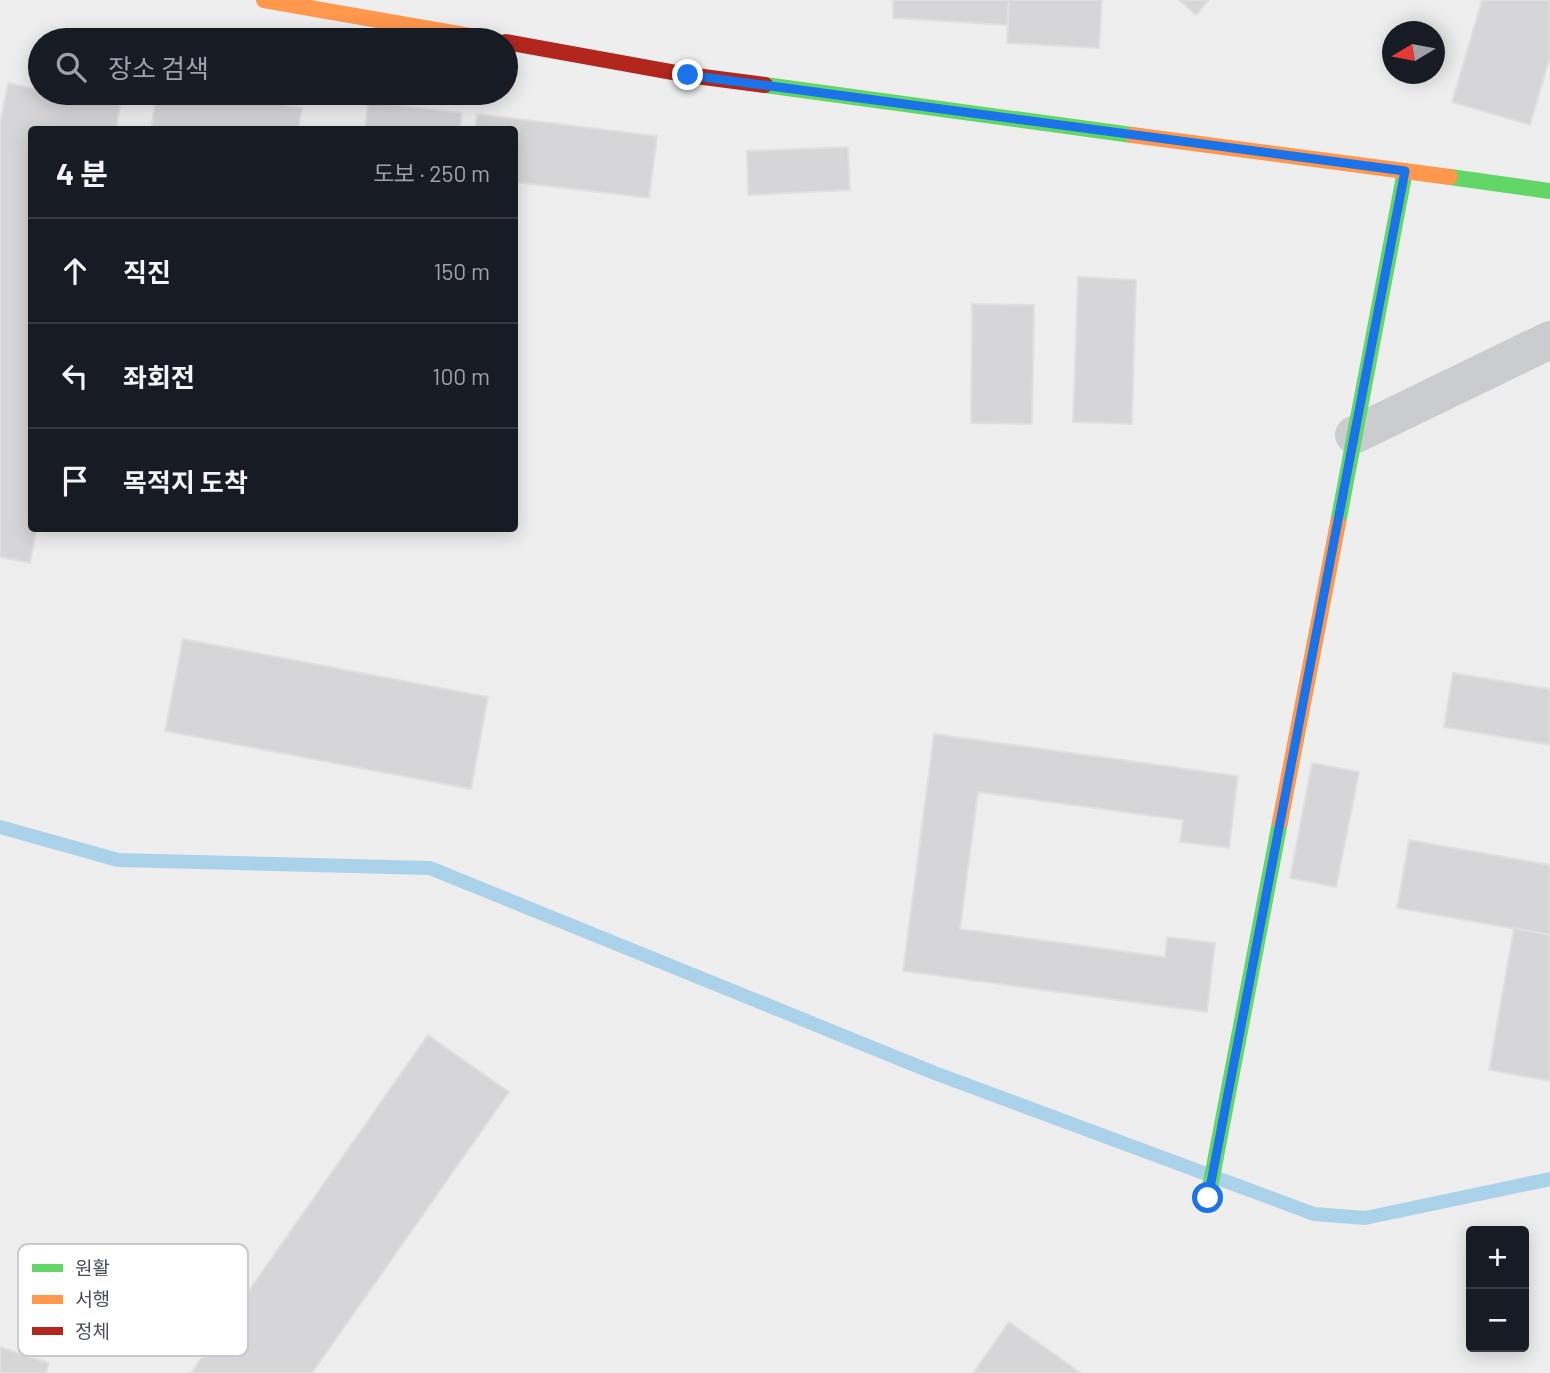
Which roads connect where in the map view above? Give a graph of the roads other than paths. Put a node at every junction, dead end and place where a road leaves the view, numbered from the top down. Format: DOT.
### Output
graph roads {
  1 [pos="264,0"];
  2 [pos="424,28"];
  3 [pos="518,45"];
  4 [pos="1405,171"];
  5 [pos="1550,191"];
  6 [pos="1550,340"];
  7 [pos="1354,435"];
  8 [pos="1208,1198"];
  1 -- 2 [label="main road"];
  3 -- 4 [label="main road"];
  4 -- 5 [label="main road"];
  4 -- 7 [label="main road"];
  6 -- 7 [label="street"];
  7 -- 8 [label="main road"];
}
